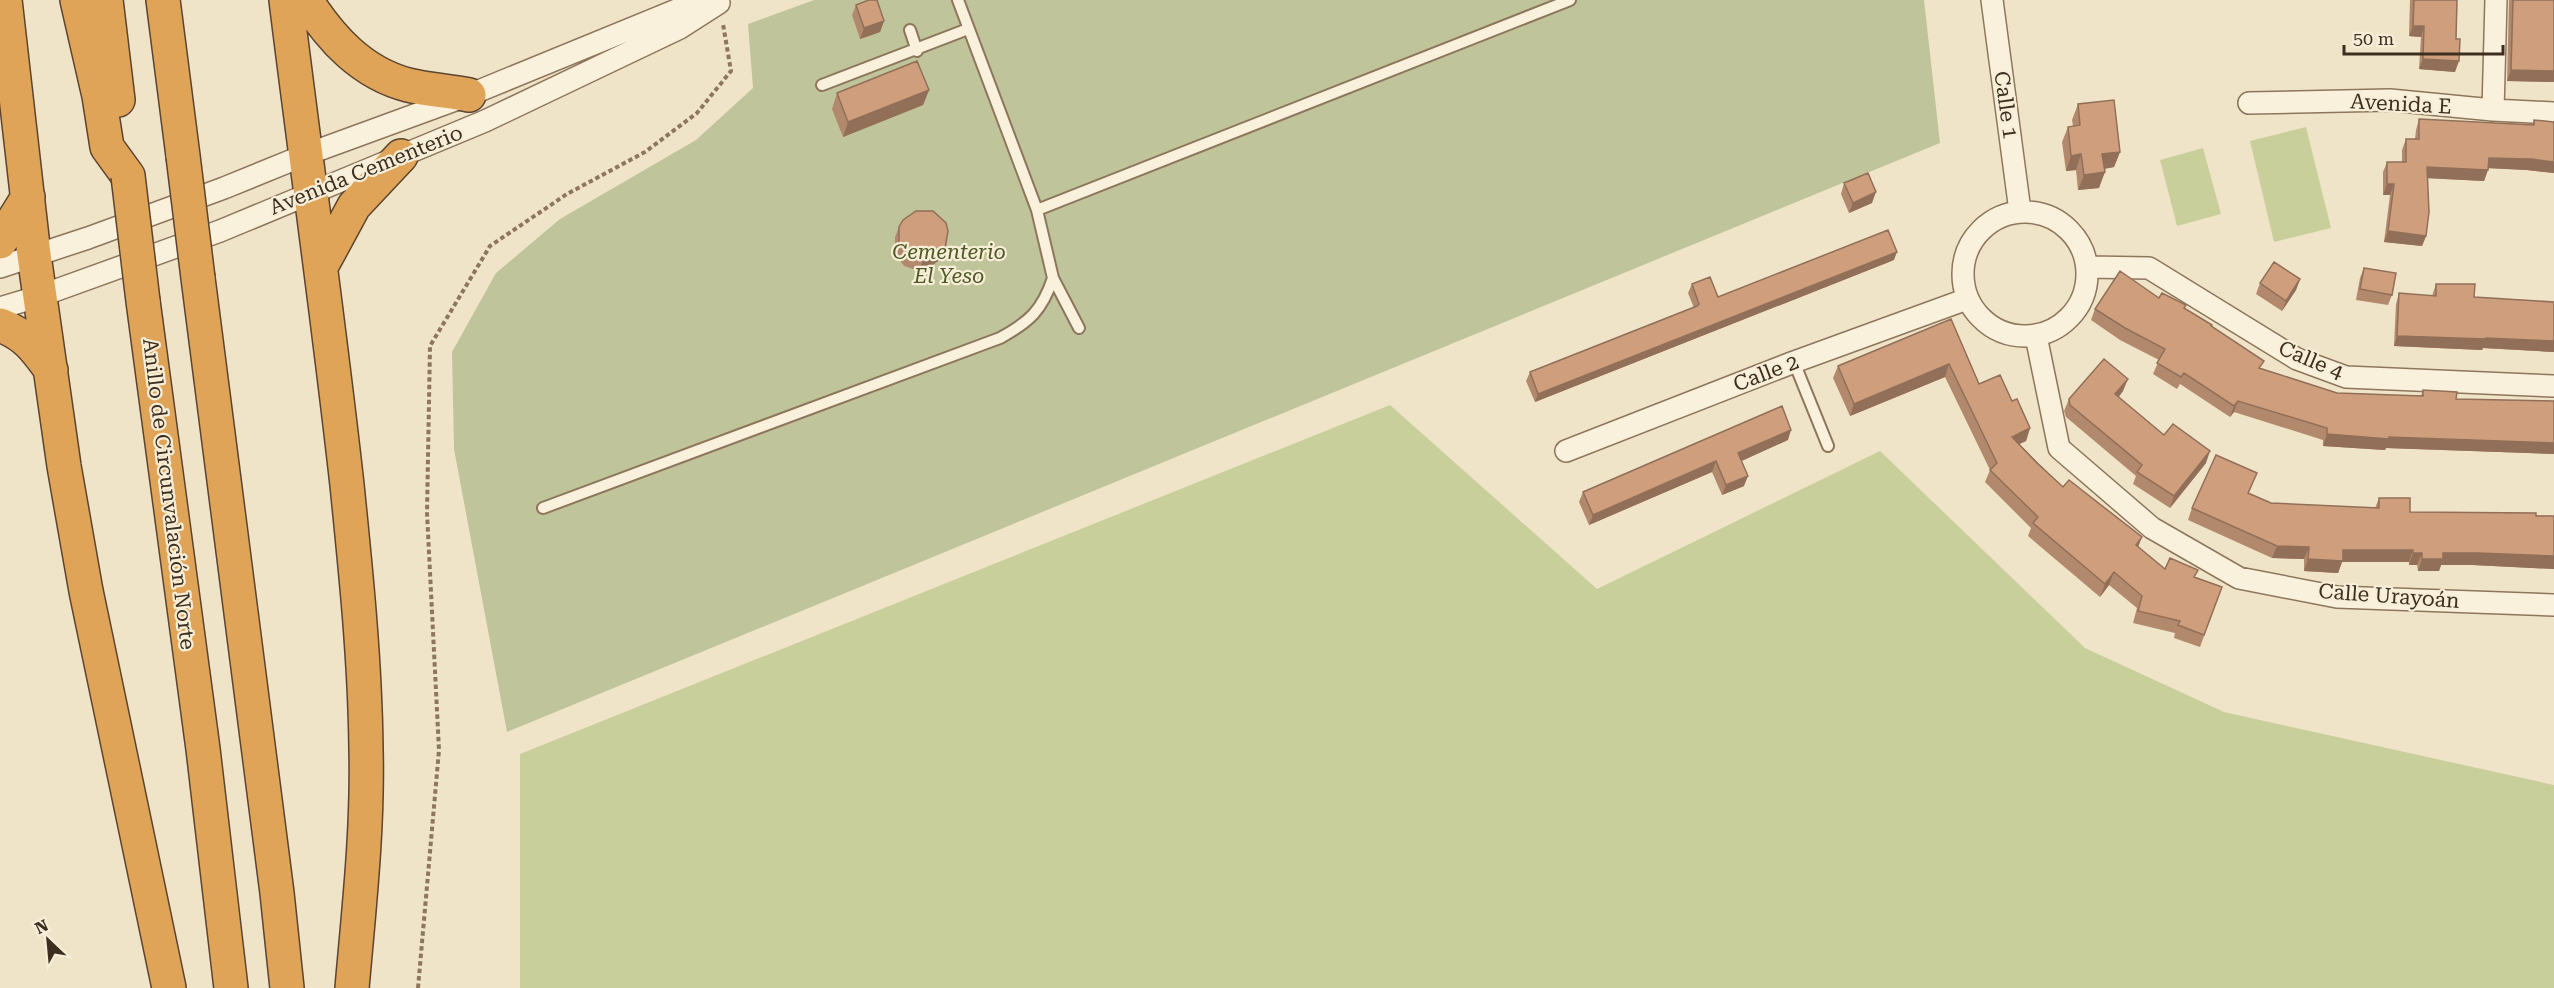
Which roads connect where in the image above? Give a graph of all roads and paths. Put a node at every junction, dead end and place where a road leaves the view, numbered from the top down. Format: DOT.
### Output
graph roads {
  1 [pos="5,0"];
  2 [pos="77,0"];
  3 [pos="106,0"];
  4 [pos="163,0"];
  5 [pos="286,0"];
  6 [pos="306,0"];
  7 [pos="958,0"];
  8 [pos="1569,0"];
  9 [pos="1992,0"];
  10 [pos="2496,0"];
  11 [pos="722,1"];
  12 [pos="968,29"];
  13 [pos="910,30"];
  14 [pos="917,51"];
  15 [pos="822,86"];
  16 [pos="469,94"];
  17 [pos="2249,103"];
  18 [pos="2493,110"];
  19 [pos="2554,113"];
  20 [pos="305,155"];
  21 [pos="401,156"];
  22 [pos="128,176"];
  23 [pos="312,192"];
  24 [pos="28,197"];
  25 [pos="1036,210"];
  26 [pos="2020,211"];
  27 [pos="0,242"];
  28 [pos="34,255"];
  29 [pos="322,265"];
  30 [pos="0,267"];
  31 [pos="2088,267"];
  32 [pos="1053,278"];
  33 [pos="40,296"];
  34 [pos="1967,299"];
  35 [pos="0,308"];
  36 [pos="0,325"];
  37 [pos="1079,328"];
  38 [pos="2036,336"];
  39 [pos="1794,362"];
  40 [pos="51,370"];
  41 [pos="2554,386"];
  42 [pos="1828,446"];
  43 [pos="1566,451"];
  44 [pos="543,508"];
  45 [pos="2554,605"];
  46 [pos="169,988"];
  47 [pos="231,988"];
  48 [pos="287,988"];
  49 [pos="352,988"];
  50 [pos="417,988"];
  1 -- 24 [label="highway"];
  2 -- 22 [label="highway"];
  3 -- 22 [label="highway, Anillo de Circunvalación Norte"];
  4 -- 48 [label="highway, bridge"];
  5 -- 20 [label="highway"];
  6 -- 16 [label="highway"];
  7 -- 12 [label="lane"];
  8 -- 25 [label="lane"];
  9 -- 26 [label="street, Calle 1"];
  10 -- 18 [label="street"];
  11 -- 16 [label="street, Avenida Cementerio"];
  11 -- 21 [label="street, Avenida Cementerio"];
  11 -- 50 [label="path"];
  12 -- 14 [label="lane"];
  12 -- 25 [label="lane"];
  13 -- 14 [label="lane"];
  14 -- 15 [label="lane"];
  16 -- 20 [label="street, Avenida Cementerio"];
  17 -- 18 [label="street, Avenida E"];
  18 -- 19 [label="street, Avenida E"];
  20 -- 23 [label="highway"];
  20 -- 28 [label="street, Avenida Cementerio"];
  21 -- 23 [label="street, Avenida Cementerio"];
  21 -- 29 [label="highway"];
  22 -- 47 [label="highway, Anillo de Circunvalación Norte, bridge"];
  23 -- 29 [label="highway"];
  23 -- 33 [label="street, Avenida Cementerio"];
  24 -- 27 [label="highway"];
  24 -- 28 [label="highway"];
  25 -- 32 [label="lane"];
  26 -- 31 [label="street"];
  26 -- 34 [label="street"];
  28 -- 30 [label="street, Avenida Cementerio"];
  28 -- 33 [label="highway"];
  29 -- 49 [label="highway"];
  31 -- 38 [label="street"];
  31 -- 41 [label="street, Calle 4"];
  32 -- 37 [label="lane"];
  32 -- 44 [label="lane"];
  33 -- 35 [label="street, Avenida Cementerio"];
  33 -- 40 [label="highway"];
  34 -- 38 [label="street"];
  34 -- 39 [label="street, Calle 2"];
  36 -- 40 [label="highway"];
  38 -- 45 [label="street, Calle Urayoán"];
  39 -- 42 [label="lane"];
  39 -- 43 [label="street, Calle 2"];
  40 -- 46 [label="highway"];
}
